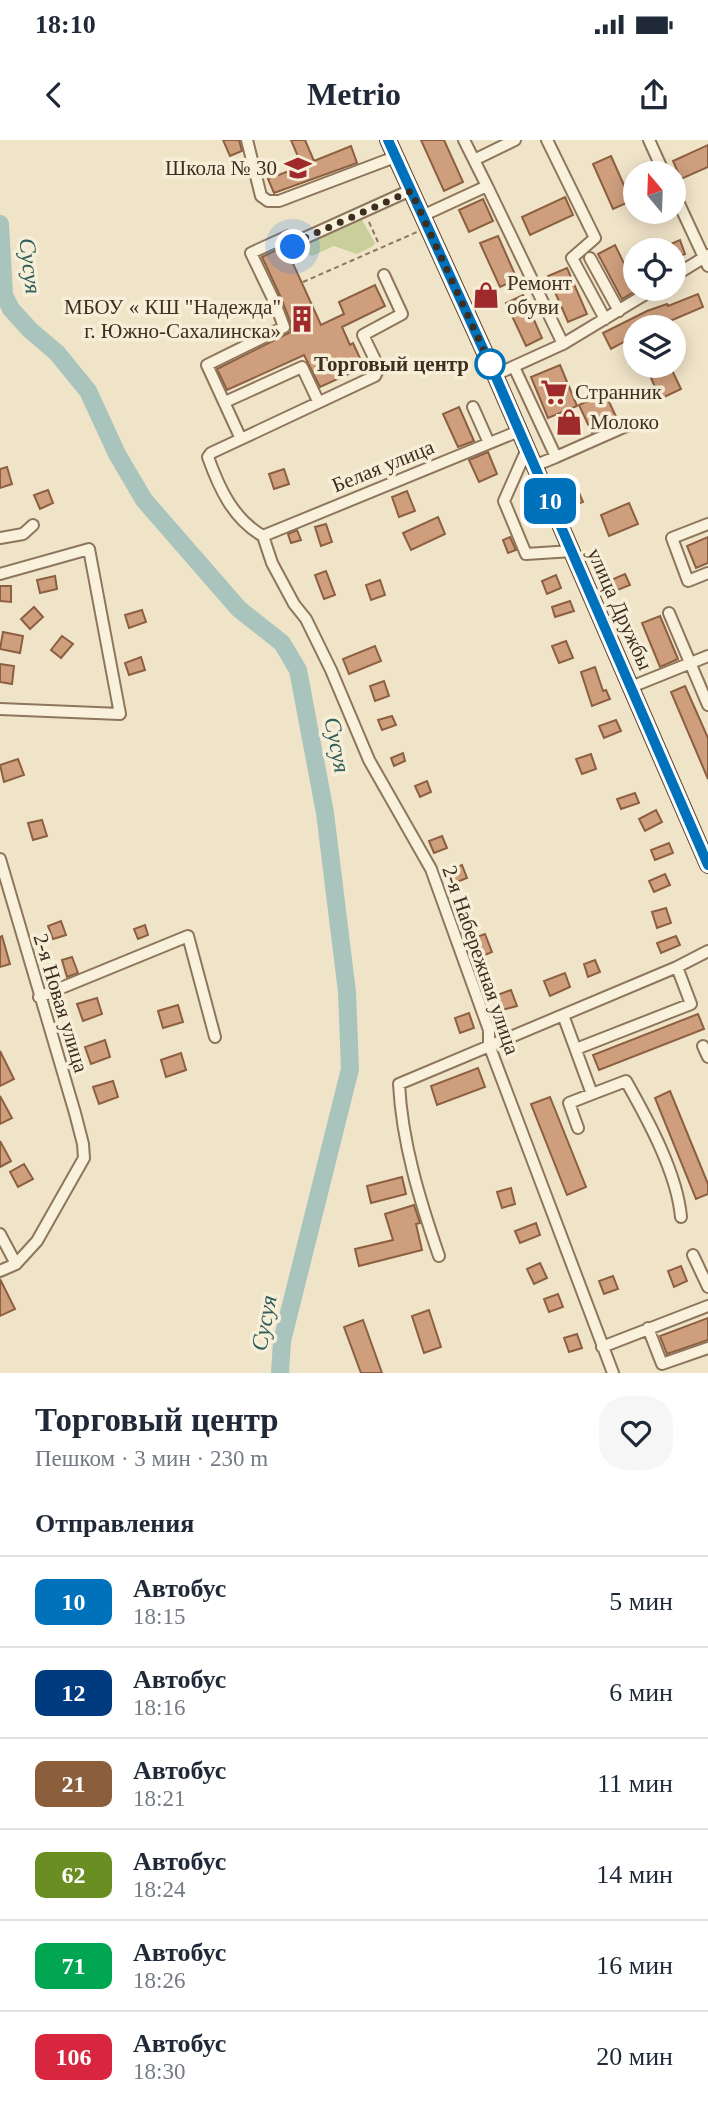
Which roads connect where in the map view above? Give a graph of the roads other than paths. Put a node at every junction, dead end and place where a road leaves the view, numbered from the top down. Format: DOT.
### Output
graph roads {
  1 [pos="247,140"];
  2 [pos="388,140"];
  3 [pos="464,140"];
  4 [pos="515,140"];
  5 [pos="547,140"];
  6 [pos="649,140"];
  7 [pos="395,157"];
  8 [pos="474,160"];
  9 [pos="659,161"];
  10 [pos="487,187"];
  11 [pos="411,191"];
  12 [pos="686,217"];
  13 [pos="425,222"];
  14 [pos="590,258"];
  15 [pos="707,259"];
  16 [pos="686,270"];
  17 [pos="384,275"];
  18 [pos="635,301"];
  19 [pos="619,311"];
  20 [pos="605,319"];
  21 [pos="563,344"];
  22 [pos="514,367"];
  23 [pos="495,375"];
  24 [pos="318,401"];
  25 [pos="225,402"];
  26 [pos="472,408"];
  27 [pos="634,423"];
  28 [pos="519,431"];
  29 [pos="240,439"];
  30 [pos="489,443"];
  31 [pos="527,449"];
  32 [pos="556,457"];
  33 [pos="534,466"];
  34 [pos="563,482"];
  35 [pos="545,489"];
  36 [pos="708,524"];
  37 [pos="33,525"];
  38 [pos="263,536"];
  39 [pos="0,538"];
  40 [pos="572,551"];
  41 [pos="708,573"];
  42 [pos="0,574"];
  43 [pos="669,613"];
  44 [pos="708,656"];
  45 [pos="690,663"];
  46 [pos="631,687"];
  47 [pos="708,705"];
  48 [pos="0,709"];
  49 [pos="0,859"];
  50 [pos="708,865"];
  51 [pos="708,951"];
  52 [pos="677,967"];
  53 [pos="39,997"];
  54 [pos="564,1015"];
  55 [pos="215,1037"];
  56 [pos="489,1045"];
  57 [pos="703,1045"];
  58 [pos="576,1049"];
  59 [pos="708,1057"];
  60 [pos="592,1094"];
  61 [pos="578,1128"];
  62 [pos="681,1217"];
  63 [pos="0,1234"];
  64 [pos="693,1255"];
  65 [pos="439,1256"];
  66 [pos="16,1264"];
  67 [pos="0,1271"];
  68 [pos="708,1287"];
  69 [pos="708,1306"];
  70 [pos="648,1328"];
  71 [pos="602,1347"];
  72 [pos="708,1348"];
  73 [pos="613,1373"];
  1 -- 7 [label="street"];
  2 -- 7 [label="main road, улица Дружбы"];
  3 -- 8 [label="street"];
  4 -- 8 [label="street"];
  5 -- 20 [label="street"];
  6 -- 9 [label="street"];
  7 -- 11 [label="main road, улица Дружбы"];
  8 -- 10 [label="street"];
  10 -- 13 [label="street"];
  10 -- 21 [label="street"];
  11 -- 13 [label="main road, улица Дружбы"];
  11 -- 25 [label="street"];
  12 -- 15 [label="street"];
  13 -- 23 [label="main road, улица Дружбы"];
  14 -- 19 [label="street"];
  15 -- 16 [label="street"];
  17 -- 24 [label="street"];
  18 -- 19 [label="street"];
  19 -- 20 [label="street"];
  20 -- 21 [label="street"];
  21 -- 22 [label="street"];
  22 -- 23 [label="street"];
  22 -- 32 [label="street"];
  23 -- 28 [label="main road, улица Дружбы"];
  24 -- 25 [label="street"];
  24 -- 29 [label="street"];
  25 -- 29 [label="street"];
  26 -- 30 [label="street"];
  27 -- 32 [label="street"];
  28 -- 30 [label="street, Белая улица"];
  28 -- 31 [label="main road, улица Дружбы"];
  29 -- 38 [label="street"];
  30 -- 38 [label="street, Белая улица"];
  31 -- 33 [label="main road, улица Дружбы"];
  31 -- 40 [label="street"];
  32 -- 33 [label="street"];
  33 -- 35 [label="main road, улица Дружбы"];
  34 -- 35 [label="street"];
  35 -- 40 [label="main road, улица Дружбы"];
  36 -- 41 [label="street"];
  37 -- 39 [label="street"];
  38 -- 56 [label="street, 2-я Набережная улица"];
  40 -- 46 [label="main road, улица Дружбы"];
  42 -- 48 [label="street"];
  43 -- 45 [label="street"];
  44 -- 45 [label="street"];
  45 -- 46 [label="street"];
  45 -- 47 [label="street"];
  46 -- 50 [label="main road, улица Дружбы"];
  49 -- 53 [label="street, 2-я Новая улица"];
  51 -- 52 [label="street"];
  52 -- 54 [label="street"];
  52 -- 58 [label="street"];
  53 -- 55 [label="street"];
  53 -- 66 [label="street, 2-я Новая улица"];
  54 -- 56 [label="street"];
  54 -- 58 [label="street"];
  56 -- 65 [label="street"];
  56 -- 71 [label="street, 2-я Набережная улица"];
  57 -- 59 [label="street"];
  58 -- 60 [label="street"];
  60 -- 61 [label="street"];
  60 -- 62 [label="street"];
  63 -- 66 [label="street"];
  64 -- 68 [label="street"];
  66 -- 67 [label="street"];
  69 -- 70 [label="street"];
  70 -- 71 [label="street"];
  70 -- 72 [label="street"];
  71 -- 73 [label="street, 2-я Набережная улица"];
}
